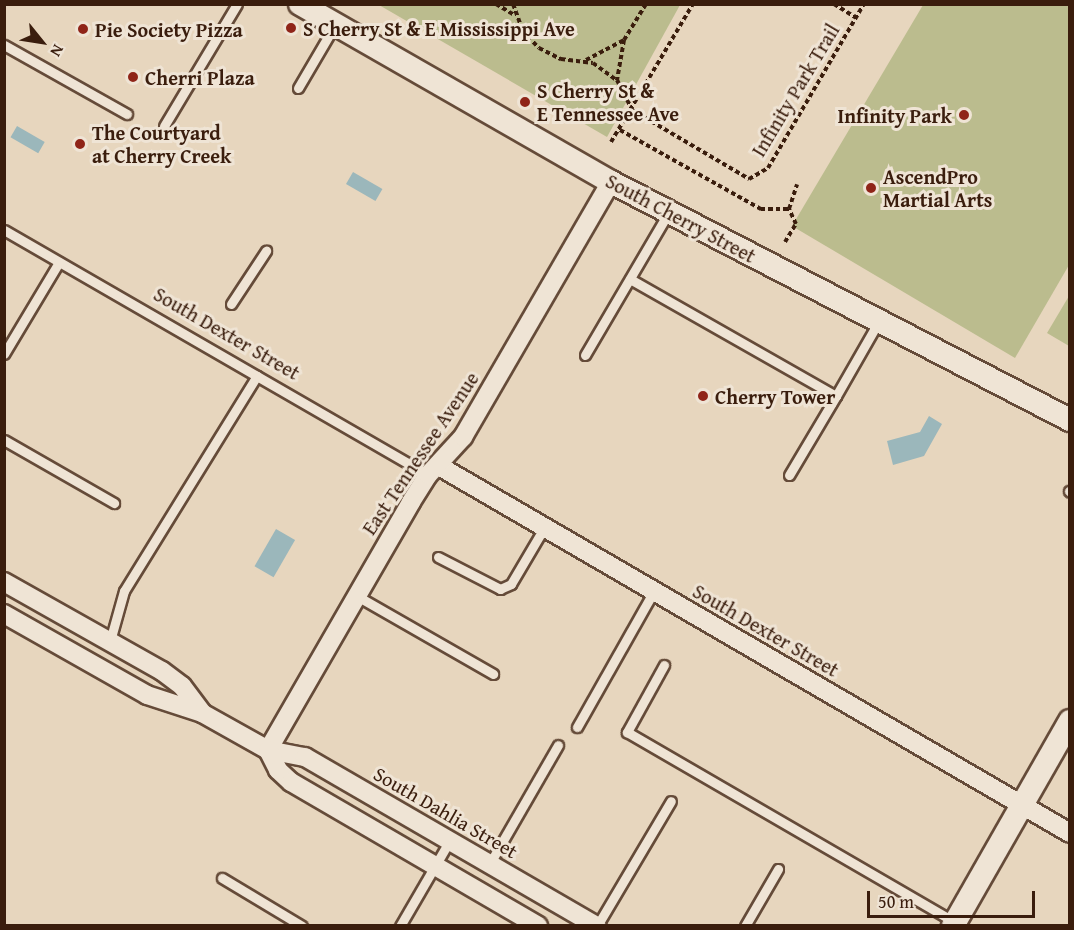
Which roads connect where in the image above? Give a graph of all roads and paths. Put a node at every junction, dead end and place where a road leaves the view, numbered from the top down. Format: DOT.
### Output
graph roads {
  1 [pos="237,4"];
  2 [pos="300,4"];
  3 [pos="496,4"];
  4 [pos="513,4"];
  5 [pos="646,4"];
  6 [pos="693,4"];
  7 [pos="834,4"];
  8 [pos="864,4"];
  9 [pos="515,16"];
  10 [pos="856,18"];
  11 [pos="335,25"];
  12 [pos="624,40"];
  13 [pos="4,45"];
  14 [pos="586,60"];
  15 [pos="617,81"];
  16 [pos="298,88"];
  17 [pos="632,110"];
  18 [pos="127,114"];
  19 [pos="164,126"];
  20 [pos="620,130"];
  21 [pos="611,142"];
  22 [pos="611,182"];
  23 [pos="797,184"];
  24 [pos="789,209"];
  25 [pos="669,212"];
  26 [pos="4,230"];
  27 [pos="785,242"];
  28 [pos="266,251"];
  29 [pos="59,262"];
  30 [pos="630,279"];
  31 [pos="231,304"];
  32 [pos="879,321"];
  33 [pos="4,354"];
  34 [pos="585,355"];
  35 [pos="257,376"];
  36 [pos="836,396"];
  37 [pos="1070,420"];
  38 [pos="4,440"];
  39 [pos="434,470"];
  40 [pos="789,475"];
  41 [pos="114,503"];
  42 [pos="544,528"];
  43 [pos="438,556"];
  44 [pos="4,582"];
  45 [pos="654,591"];
  46 [pos="357,596"];
  47 [pos="4,614"];
  48 [pos="110,641"];
  49 [pos="664,665"];
  50 [pos="493,674"];
  51 [pos="202,713"];
  52 [pos="1070,721"];
  53 [pos="577,727"];
  54 [pos="558,745"];
  55 [pos="268,750"];
  56 [pos="671,801"];
  57 [pos="1022,805"];
  58 [pos="1070,833"];
  59 [pos="450,840"];
  60 [pos="490,863"];
  61 [pos="434,865"];
  62 [pos="778,869"];
  63 [pos="222,878"];
  64 [pos="954,924"];
  65 [pos="302,926"];
  66 [pos="400,926"];
  67 [pos="538,926"];
  68 [pos="597,926"];
  69 [pos="745,926"];
  1 -- 19 [label="lane"];
  2 -- 11 [label="street, South Cherry Street"];
  3 -- 9 [label="path"];
  4 -- 9 [label="path"];
  5 -- 12 [label="path"];
  6 -- 17 [label="path"];
  7 -- 10 [label="path, Infinity Park Trail"];
  8 -- 10 [label="path, Infinity Park Trail"];
  9 -- 14 [label="path"];
  10 -- 17 [label="path, Infinity Park Trail"];
  11 -- 16 [label="lane"];
  11 -- 22 [label="street, South Cherry Street"];
  12 -- 14 [label="path"];
  12 -- 15 [label="path"];
  13 -- 18 [label="lane"];
  14 -- 15 [label="path"];
  15 -- 17 [label="path"];
  17 -- 20 [label="path"];
  20 -- 21 [label="path"];
  20 -- 24 [label="path"];
  22 -- 25 [label="street, South Cherry Street"];
  22 -- 39 [label="street, East Tennessee Avenue"];
  23 -- 24 [label="path"];
  24 -- 27 [label="path"];
  25 -- 30 [label="lane"];
  25 -- 32 [label="street, South Cherry Street"];
  26 -- 29 [label="lane, South Dexter Street"];
  28 -- 31 [label="lane"];
  29 -- 33 [label="lane"];
  29 -- 35 [label="lane, South Dexter Street"];
  30 -- 34 [label="lane"];
  30 -- 36 [label="lane"];
  32 -- 36 [label="lane"];
  32 -- 37 [label="street, South Cherry Street"];
  35 -- 39 [label="lane, South Dexter Street"];
  35 -- 48 [label="lane"];
  36 -- 40 [label="lane"];
  38 -- 41 [label="lane"];
  39 -- 42 [label="street, South Dexter Street"];
  39 -- 46 [label="street, East Tennessee Avenue"];
  42 -- 43 [label="lane"];
  42 -- 45 [label="street, South Dexter Street"];
  44 -- 48 [label="street, South Dahlia Street"];
  45 -- 53 [label="lane"];
  45 -- 57 [label="street, South Dexter Street"];
  46 -- 50 [label="lane"];
  46 -- 55 [label="street, East Tennessee Avenue"];
  47 -- 51 [label="street, South Dahlia Street"];
  48 -- 51 [label="street, South Dahlia Street"];
  49 -- 64 [label="lane"];
  51 -- 55 [label="street, South Dahlia Street"];
  52 -- 57 [label="street"];
  54 -- 60 [label="lane"];
  55 -- 59 [label="street, South Dahlia Street"];
  55 -- 61 [label="street, South Dahlia Street"];
  56 -- 68 [label="lane"];
  57 -- 58 [label="street, South Dexter Street"];
  57 -- 64 [label="street"];
  59 -- 60 [label="street, South Dahlia Street"];
  59 -- 61 [label="lane"];
  60 -- 68 [label="street, South Dahlia Street"];
  61 -- 66 [label="lane"];
  61 -- 67 [label="street, South Dahlia Street"];
  62 -- 69 [label="lane"];
  63 -- 65 [label="lane"];
}
